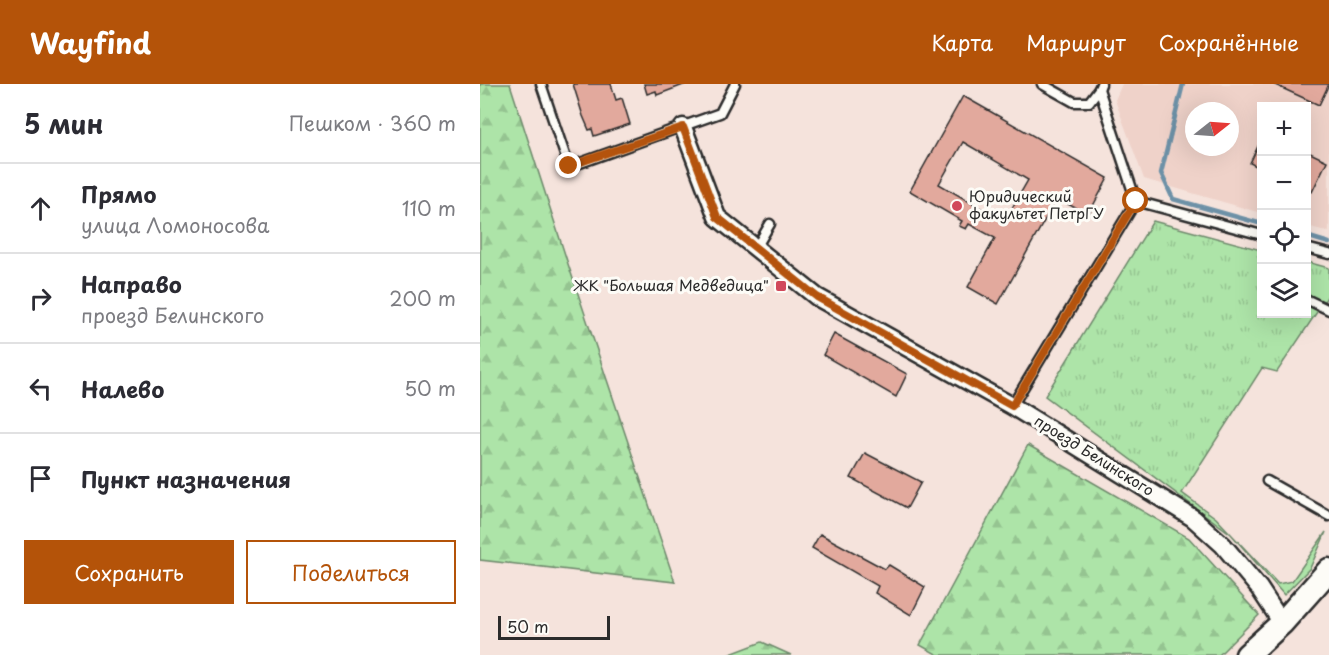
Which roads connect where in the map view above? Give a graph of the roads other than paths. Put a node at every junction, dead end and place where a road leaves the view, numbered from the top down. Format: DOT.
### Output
graph roads {
  1 [pos="541,84"];
  2 [pos="735,84"];
  3 [pos="1042,84"];
  4 [pos="1100,87"];
  5 [pos="683,127"];
  6 [pos="1136,201"];
  7 [pos="770,224"];
  8 [pos="1257,234"];
  9 [pos="756,248"];
  10 [pos="1311,249"];
  11 [pos="1329,254"];
  12 [pos="1311,301"];
  13 [pos="1329,310"];
  14 [pos="1012,406"];
  15 [pos="1267,481"];
  16 [pos="1329,516"];
  17 [pos="1329,570"];
  18 [pos="1282,623"];
  19 [pos="1247,655"];
  1 -- 5 [label="lane"];
  2 -- 5 [label="lane"];
  3 -- 4 [label="lane"];
  4 -- 6 [label="lane"];
  5 -- 9 [label="street, проезд Белинского"];
  6 -- 8 [label="lane"];
  6 -- 14 [label="lane"];
  7 -- 9 [label="lane"];
  9 -- 14 [label="street, проезд Белинского"];
  10 -- 11 [label="lane"];
  12 -- 13 [label="lane"];
  14 -- 18 [label="street, проезд Белинского"];
  15 -- 16 [label="lane"];
  17 -- 18 [label="main road"];
  18 -- 19 [label="main road"];
}
